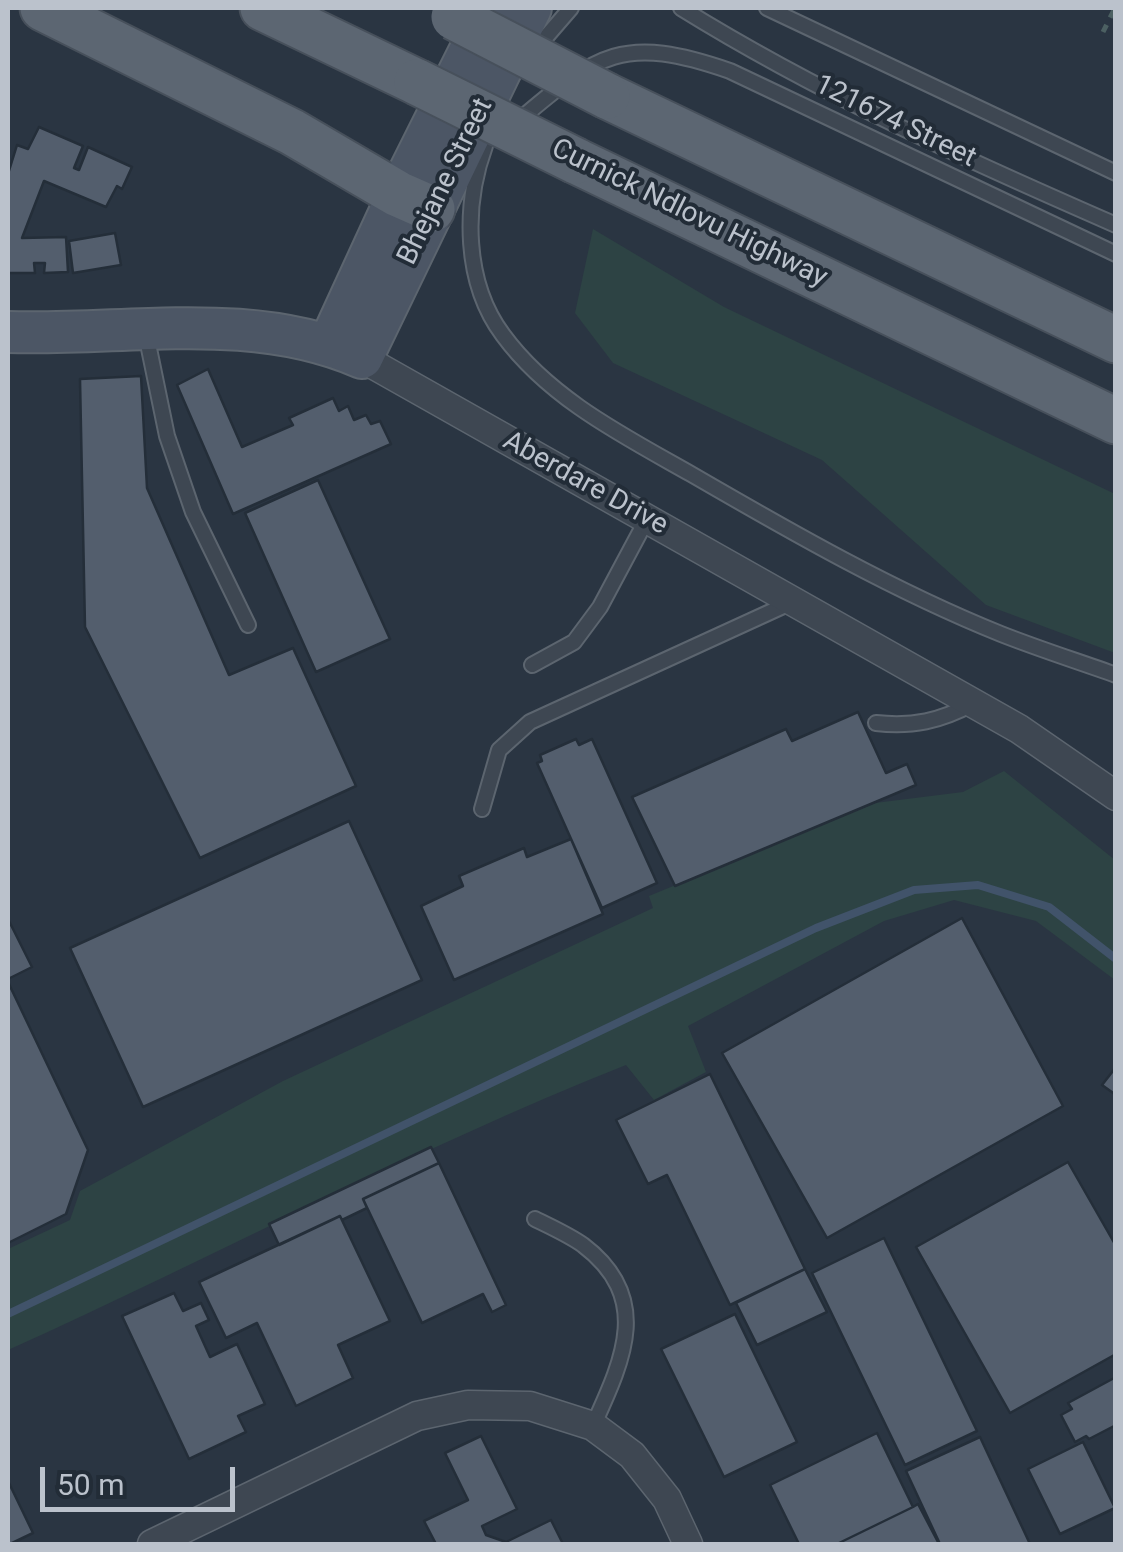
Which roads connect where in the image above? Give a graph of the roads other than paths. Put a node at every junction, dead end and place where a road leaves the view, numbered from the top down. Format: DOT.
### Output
graph roads {
  1 [pos="43,8"];
  2 [pos="264,8"];
  3 [pos="531,8"];
  4 [pos="572,8"];
  5 [pos="680,8"];
  6 [pos="767,8"];
  7 [pos="460,10"];
  8 [pos="480,160"];
  9 [pos="1116,173"];
  10 [pos="415,201"];
  11 [pos="1116,225"];
  12 [pos="1116,254"];
  13 [pos="842,287"];
  14 [pos="144,328"];
  15 [pos="8,332"];
  16 [pos="1116,340"];
  17 [pos="346,351"];
  18 [pos="1116,421"];
  19 [pos="1116,453"];
  20 [pos="647,519"];
  21 [pos="793,602"];
  22 [pos="248,624"];
  23 [pos="532,665"];
  24 [pos="1116,675"];
  25 [pos="973,704"];
  26 [pos="876,723"];
  27 [pos="1116,796"];
  28 [pos="482,809"];
  29 [pos="536,1219"];
  30 [pos="592,1426"];
  31 [pos="152,1544"];
  32 [pos="688,1544"];
  1 -- 10 [label="main road"];
  2 -- 13 [label="main road, Curnick Ndlovu Highway, bridge"];
  3 -- 10 [label="street, Bhejane Street"];
  4 -- 8 [label="lane"];
  5 -- 11 [label="lane, 121674 Street"];
  6 -- 9 [label="lane"];
  7 -- 10 [label="street, Bhejane Street"];
  7 -- 16 [label="main road, bridge"];
  8 -- 12 [label="lane"];
  8 -- 24 [label="lane"];
  10 -- 17 [label="street, Bhejane Street"];
  13 -- 18 [label="main road, Curnick Ndlovu Highway"];
  13 -- 19 [label="main road"];
  14 -- 15 [label="street, Aberdare Drive"];
  14 -- 17 [label="street, Aberdare Drive"];
  14 -- 22 [label="lane"];
  17 -- 20 [label="street, Aberdare Drive"];
  20 -- 21 [label="street, Aberdare Drive"];
  20 -- 23 [label="lane"];
  21 -- 25 [label="street, Aberdare Drive"];
  21 -- 28 [label="lane"];
  25 -- 26 [label="lane"];
  25 -- 27 [label="street, Aberdare Drive"];
  29 -- 30 [label="lane"];
  30 -- 31 [label="street"];
  30 -- 32 [label="street"];
}
